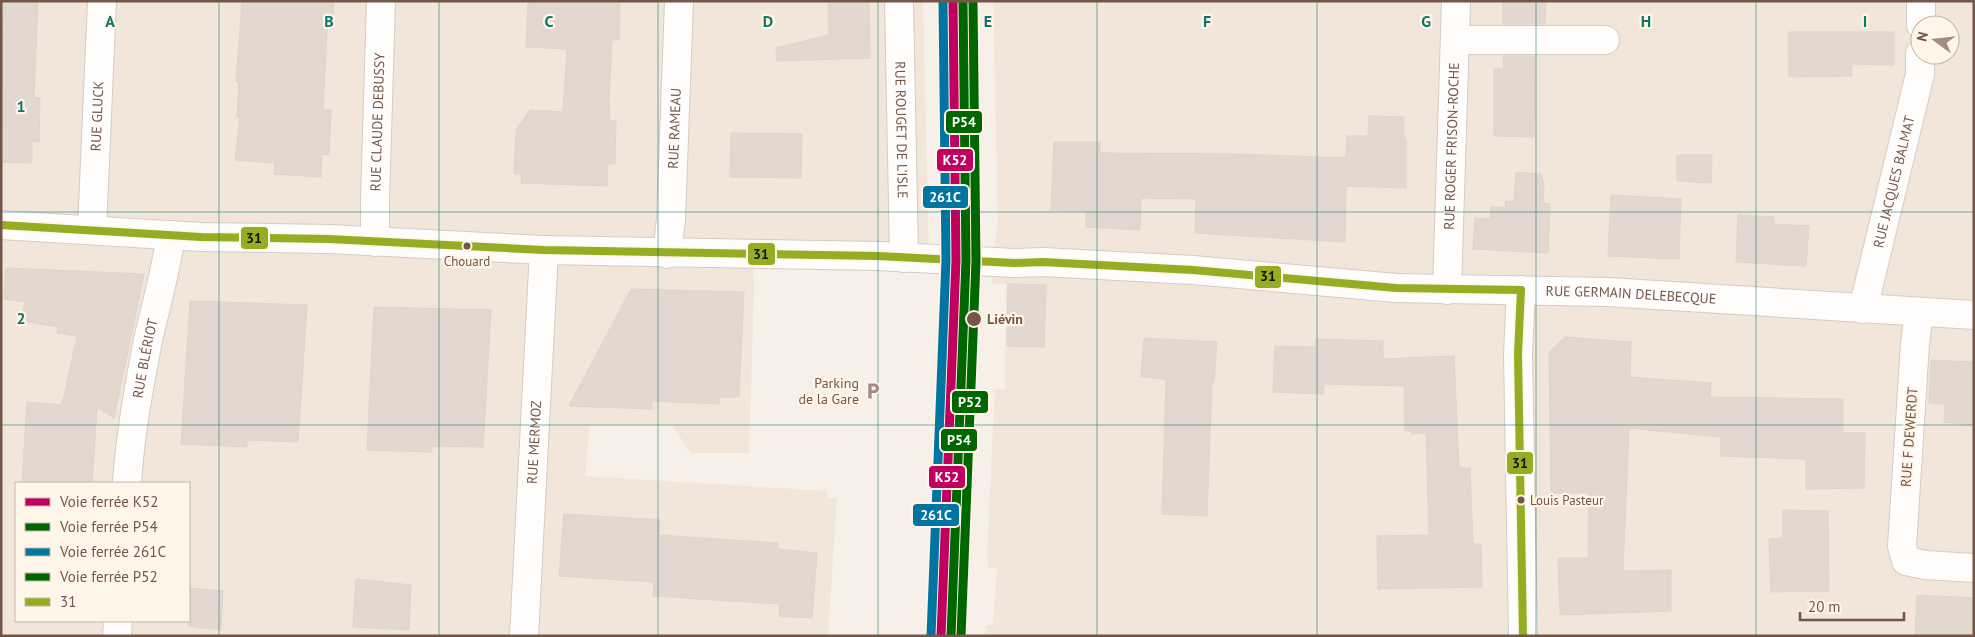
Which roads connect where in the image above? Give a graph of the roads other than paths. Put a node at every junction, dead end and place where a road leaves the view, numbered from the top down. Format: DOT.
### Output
graph roads {
  1 [pos="102,1"];
  2 [pos="381,1"];
  3 [pos="679,1"];
  4 [pos="899,1"];
  5 [pos="1456,1"];
  6 [pos="1921,1"];
  7 [pos="1921,15"];
  8 [pos="1456,40"];
  9 [pos="1605,40"];
  10 [pos="1920,65"];
  11 [pos="1,225"];
  12 [pos="92,230"];
  13 [pos="171,235"];
  14 [pos="375,242"];
  15 [pos="544,250"];
  16 [pos="667,254"];
  17 [pos="904,258"];
  18 [pos="1447,290"];
  19 [pos="1521,290"];
  20 [pos="1863,309"];
  21 [pos="1919,312"];
  22 [pos="1974,315"];
  23 [pos="127,482"];
  24 [pos="1974,568"];
  25 [pos="118,622"];
  26 [pos="117,636"];
  27 [pos="524,636"];
  28 [pos="1523,636"];
  1 -- 12 [label="street, RUE GLUCK"];
  2 -- 14 [label="street, RUE CLAUDE DEBUSSY"];
  3 -- 16 [label="street, RUE RAMEAU"];
  4 -- 17 [label="street, RUE ROUGET DE L'ISLE"];
  5 -- 8 [label="street, RUE ROGER FRISON-ROCHE"];
  6 -- 7 [label="street"];
  8 -- 9 [label="street"];
  8 -- 18 [label="street, RUE ROGER FRISON-ROCHE"];
  10 -- 20 [label="street, RUE JACQUES BALMAT"];
  11 -- 12 [label="street, RUE GERMAIN DELEBECQUE"];
  12 -- 13 [label="street, RUE GERMAIN DELEBECQUE"];
  13 -- 14 [label="street, RUE GERMAIN DELEBECQUE"];
  13 -- 23 [label="street, RUE BLÉRIOT"];
  14 -- 15 [label="street, RUE GERMAIN DELEBECQUE"];
  15 -- 16 [label="street, RUE GERMAIN DELEBECQUE"];
  15 -- 27 [label="street, RUE MERMOZ"];
  16 -- 17 [label="street, RUE GERMAIN DELEBECQUE"];
  17 -- 18 [label="street, RUE GERMAIN DELEBECQUE"];
  18 -- 19 [label="street, RUE GERMAIN DELEBECQUE"];
  19 -- 20 [label="street, RUE GERMAIN DELEBECQUE"];
  19 -- 28 [label="street"];
  20 -- 21 [label="street, RUE GERMAIN DELEBECQUE"];
  21 -- 22 [label="street, RUE GERMAIN DELEBECQUE"];
  21 -- 24 [label="street, RUE F DEWERDT"];
  25 -- 26 [label="street"];
}
